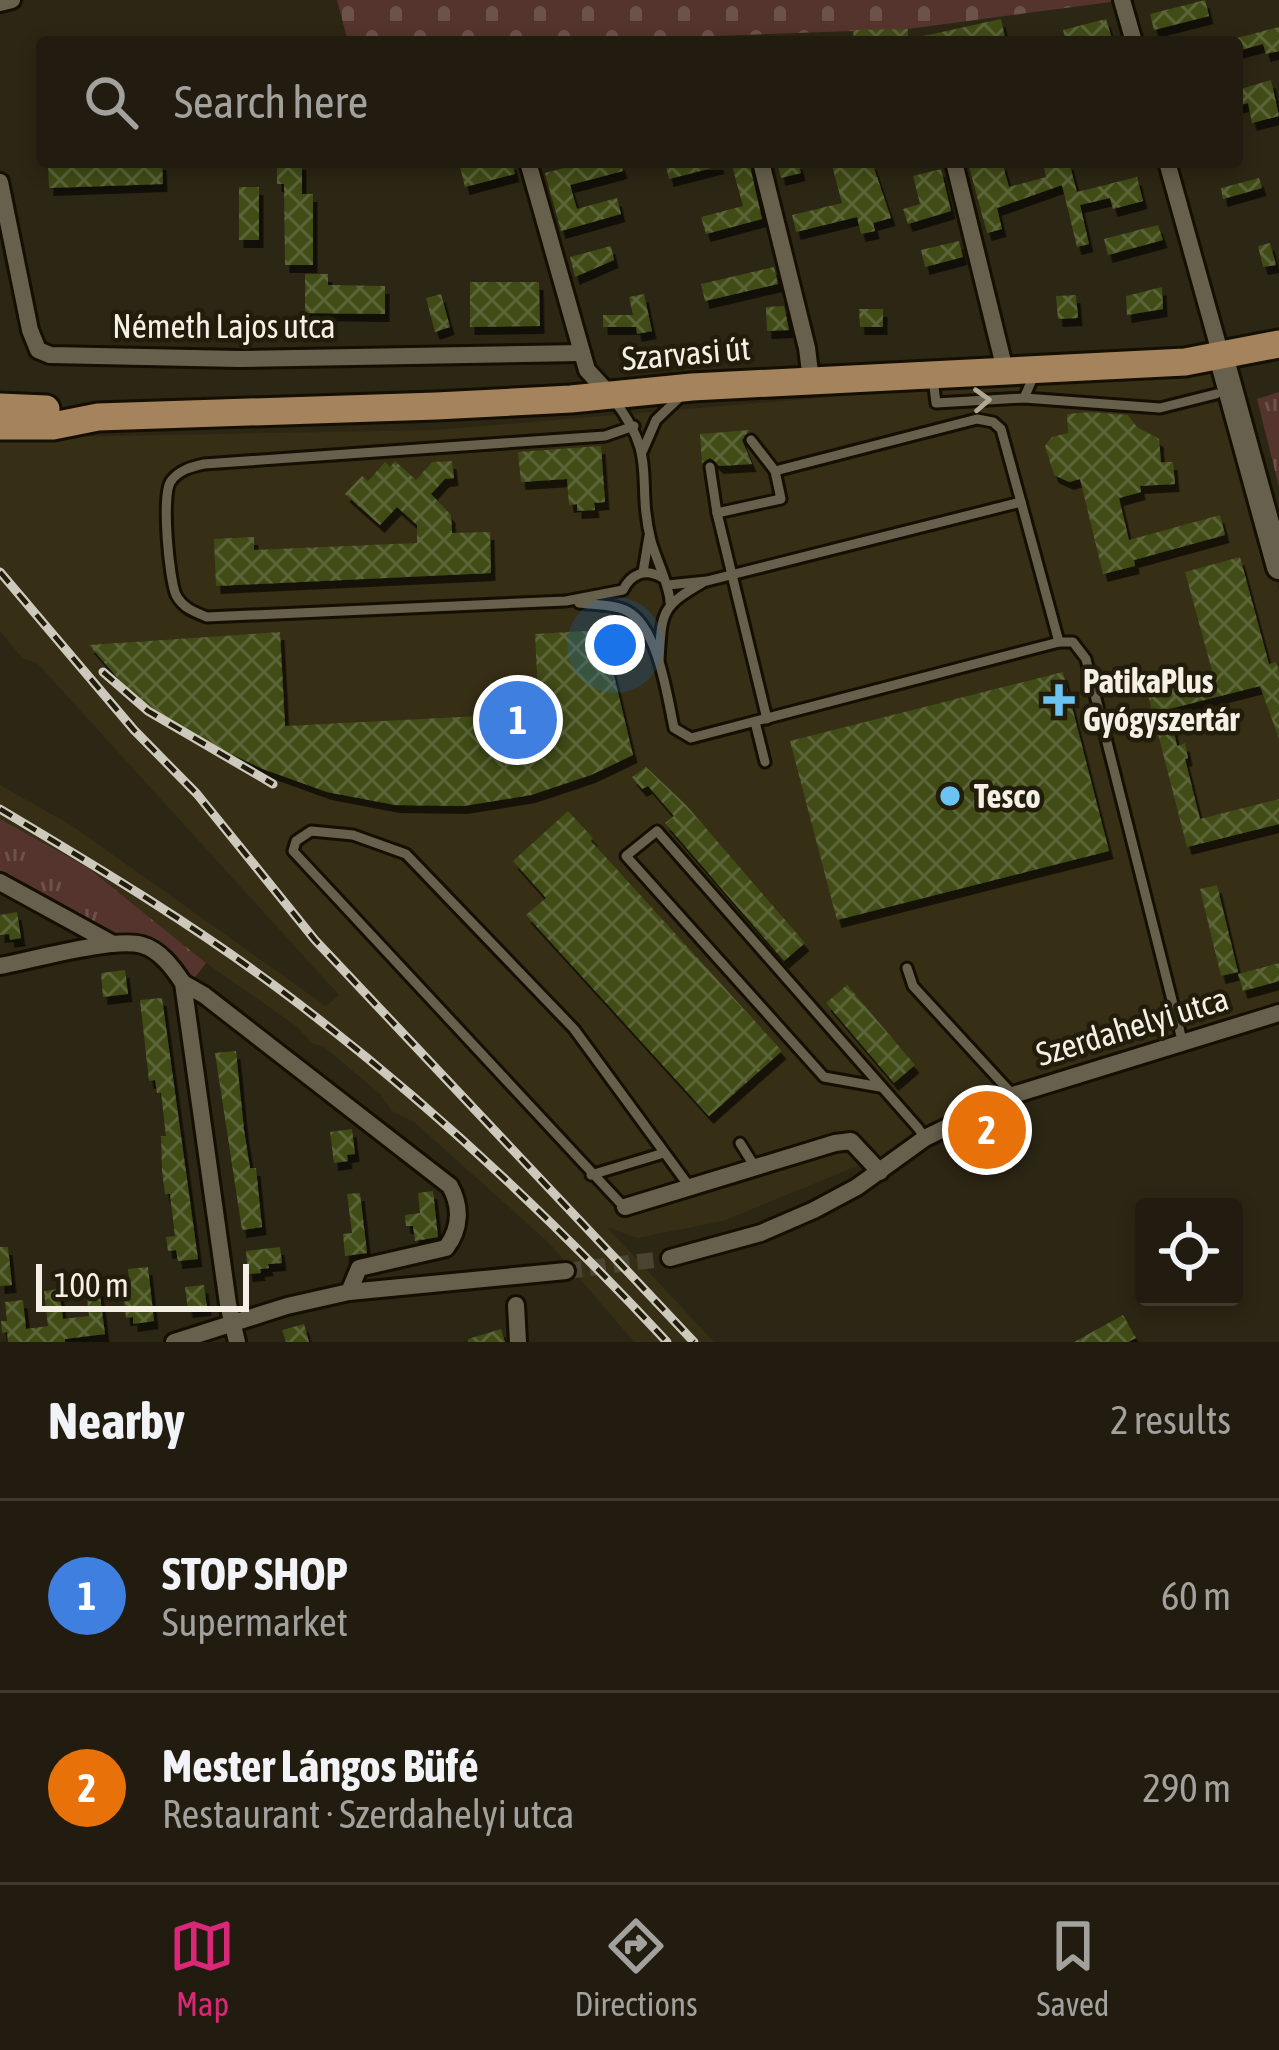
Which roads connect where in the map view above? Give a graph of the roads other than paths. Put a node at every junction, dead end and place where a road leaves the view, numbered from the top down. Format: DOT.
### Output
graph roads {
  1 [pos="12,0"];
  2 [pos="1122,0"];
  3 [pos="0,3"];
  4 [pos="1132,36"];
  5 [pos="529,168"];
  6 [pos="762,168"];
  7 [pos="955,168"];
  8 [pos="1169,168"];
  9 [pos="0,182"];
  10 [pos="1279,344"];
  11 [pos="582,353"];
  12 [pos="1221,356"];
  13 [pos="1037,368"];
  14 [pos="1005,370"];
  15 [pos="933,374"];
  16 [pos="811,380"];
  17 [pos="692,387"];
  18 [pos="1216,394"];
  19 [pos="610,395"];
  20 [pos="1024,398"];
  21 [pos="0,407"];
  22 [pos="98,416"];
  23 [pos="0,426"];
  24 [pos="634,426"];
  25 [pos="751,440"];
  26 [pos="643,449"];
  27 [pos="710,467"];
  28 [pos="775,471"];
  29 [pos="1021,502"];
  30 [pos="717,513"];
  31 [pos="649,533"];
  32 [pos="1279,566"];
  33 [pos="643,572"];
  34 [pos="729,575"];
  35 [pos="707,580"];
  36 [pos="664,581"];
  37 [pos="623,590"];
  38 [pos="566,601"];
  39 [pos="670,602"];
  40 [pos="625,609"];
  41 [pos="662,615"];
  42 [pos="640,620"];
  43 [pos="1059,641"];
  44 [pos="659,663"];
  45 [pos="767,719"];
  46 [pos="755,722"];
  47 [pos="765,762"];
  48 [pos="0,882"];
  49 [pos="113,944"];
  50 [pos="0,966"];
  51 [pos="908,968"];
  52 [pos="183,983"];
  53 [pos="1279,1013"];
  54 [pos="1182,1040"];
  55 [pos="880,1087"];
  56 [pos="1013,1095"];
  57 [pos="925,1138"];
  58 [pos="740,1143"];
  59 [pos="664,1153"];
  60 [pos="755,1167"];
  61 [pos="880,1172"];
  62 [pos="591,1175"];
  63 [pos="689,1186"];
  64 [pos="625,1208"];
  65 [pos="670,1258"];
  66 [pos="566,1271"];
  67 [pos="349,1292"];
  68 [pos="516,1305"];
  69 [pos="231,1324"];
  70 [pos="174,1342"];
  71 [pos="238,1342"];
  72 [pos="518,1342"];
  1 -- 3 [label="street"];
  2 -- 4 [label="street"];
  5 -- 11 [label="street"];
  6 -- 16 [label="street"];
  7 -- 14 [label="street"];
  8 -- 12 [label="street"];
  9 -- 11 [label="street, Németh Lajos utca"];
  10 -- 12 [label="main road, Szarvasi út"];
  11 -- 19 [label="street"];
  12 -- 13 [label="main road, Szarvasi út"];
  12 -- 32 [label="street"];
  13 -- 14 [label="main road, Szarvasi út"];
  13 -- 20 [label="lane"];
  14 -- 15 [label="main road, Szarvasi út"];
  15 -- 16 [label="main road, Szarvasi út"];
  15 -- 20 [label="lane, one-way"];
  16 -- 17 [label="main road, Szarvasi út"];
  17 -- 19 [label="main road, Szarvasi út"];
  17 -- 26 [label="lane"];
  18 -- 20 [label="lane"];
  19 -- 22 [label="main road, Szarvasi út"];
  19 -- 24 [label="lane"];
  21 -- 22 [label="main road, Szarvasi út"];
  22 -- 23 [label="main road, Szarvasi út"];
  24 -- 26 [label="lane"];
  24 -- 38 [label="lane"];
  25 -- 28 [label="lane"];
  26 -- 31 [label="lane"];
  27 -- 30 [label="lane"];
  28 -- 29 [label="lane"];
  28 -- 30 [label="lane"];
  29 -- 34 [label="lane"];
  29 -- 43 [label="lane"];
  30 -- 34 [label="lane"];
  31 -- 33 [label="lane"];
  31 -- 36 [label="lane"];
  33 -- 36 [label="lane"];
  33 -- 37 [label="lane"];
  34 -- 35 [label="lane"];
  34 -- 45 [label="lane"];
  35 -- 36 [label="lane"];
  35 -- 39 [label="lane"];
  36 -- 39 [label="lane"];
  37 -- 38 [label="lane"];
  37 -- 40 [label="lane"];
  38 -- 40 [label="lane"];
  39 -- 41 [label="lane"];
  40 -- 42 [label="lane"];
  41 -- 42 [label="lane"];
  41 -- 44 [label="lane"];
  42 -- 44 [label="lane"];
  43 -- 45 [label="lane"];
  43 -- 54 [label="lane"];
  44 -- 46 [label="lane"];
  45 -- 46 [label="lane"];
  46 -- 47 [label="lane"];
  48 -- 49 [label="street"];
  49 -- 50 [label="street"];
  49 -- 52 [label="street"];
  51 -- 56 [label="lane"];
  52 -- 67 [label="street"];
  52 -- 69 [label="street"];
  53 -- 54 [label="street, Szerdahelyi utca"];
  54 -- 56 [label="street, Szerdahelyi utca"];
  55 -- 55 [label="lane"];
  55 -- 57 [label="lane"];
  56 -- 57 [label="street, Szerdahelyi utca"];
  57 -- 61 [label="street, Szerdahelyi utca"];
  58 -- 60 [label="lane"];
  59 -- 62 [label="lane"];
  59 -- 62 [label="lane"];
  59 -- 63 [label="lane"];
  60 -- 61 [label="street"];
  60 -- 63 [label="street"];
  61 -- 65 [label="street, Szerdahelyi utca"];
  62 -- 64 [label="lane"];
  63 -- 64 [label="street"];
  66 -- 67 [label="street"];
  67 -- 69 [label="street"];
  68 -- 72 [label="street"];
  69 -- 70 [label="street"];
  69 -- 71 [label="street"];
}
